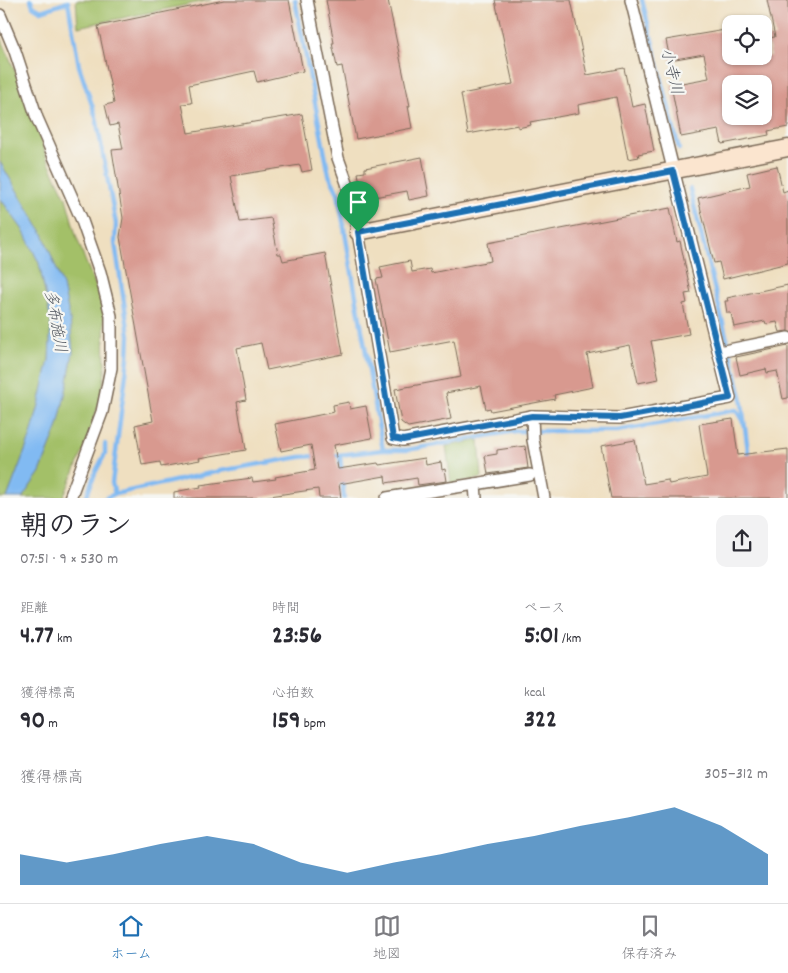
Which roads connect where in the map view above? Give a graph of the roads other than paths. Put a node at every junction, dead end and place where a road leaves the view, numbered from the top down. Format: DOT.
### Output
graph roads {
  1 [pos="307,0"];
  2 [pos="631,0"];
  3 [pos="0,15"];
  4 [pos="788,148"];
  5 [pos="673,171"];
  6 [pos="358,232"];
  7 [pos="788,338"];
  8 [pos="726,351"];
  9 [pos="532,420"];
  10 [pos="530,475"];
  11 [pos="475,484"];
  12 [pos="70,498"];
  13 [pos="386,498"];
  14 [pos="476,498"];
  15 [pos="544,498"];
  1 -- 6 [label="street"];
  2 -- 5 [label="street"];
  3 -- 12 [label="street"];
  4 -- 5 [label="street"];
  5 -- 6 [label="street"];
  5 -- 8 [label="street"];
  6 -- 9 [label="street"];
  7 -- 8 [label="street"];
  8 -- 9 [label="street"];
  9 -- 15 [label="street"];
  10 -- 11 [label="street"];
  11 -- 13 [label="street"];
  11 -- 14 [label="street"];
}
